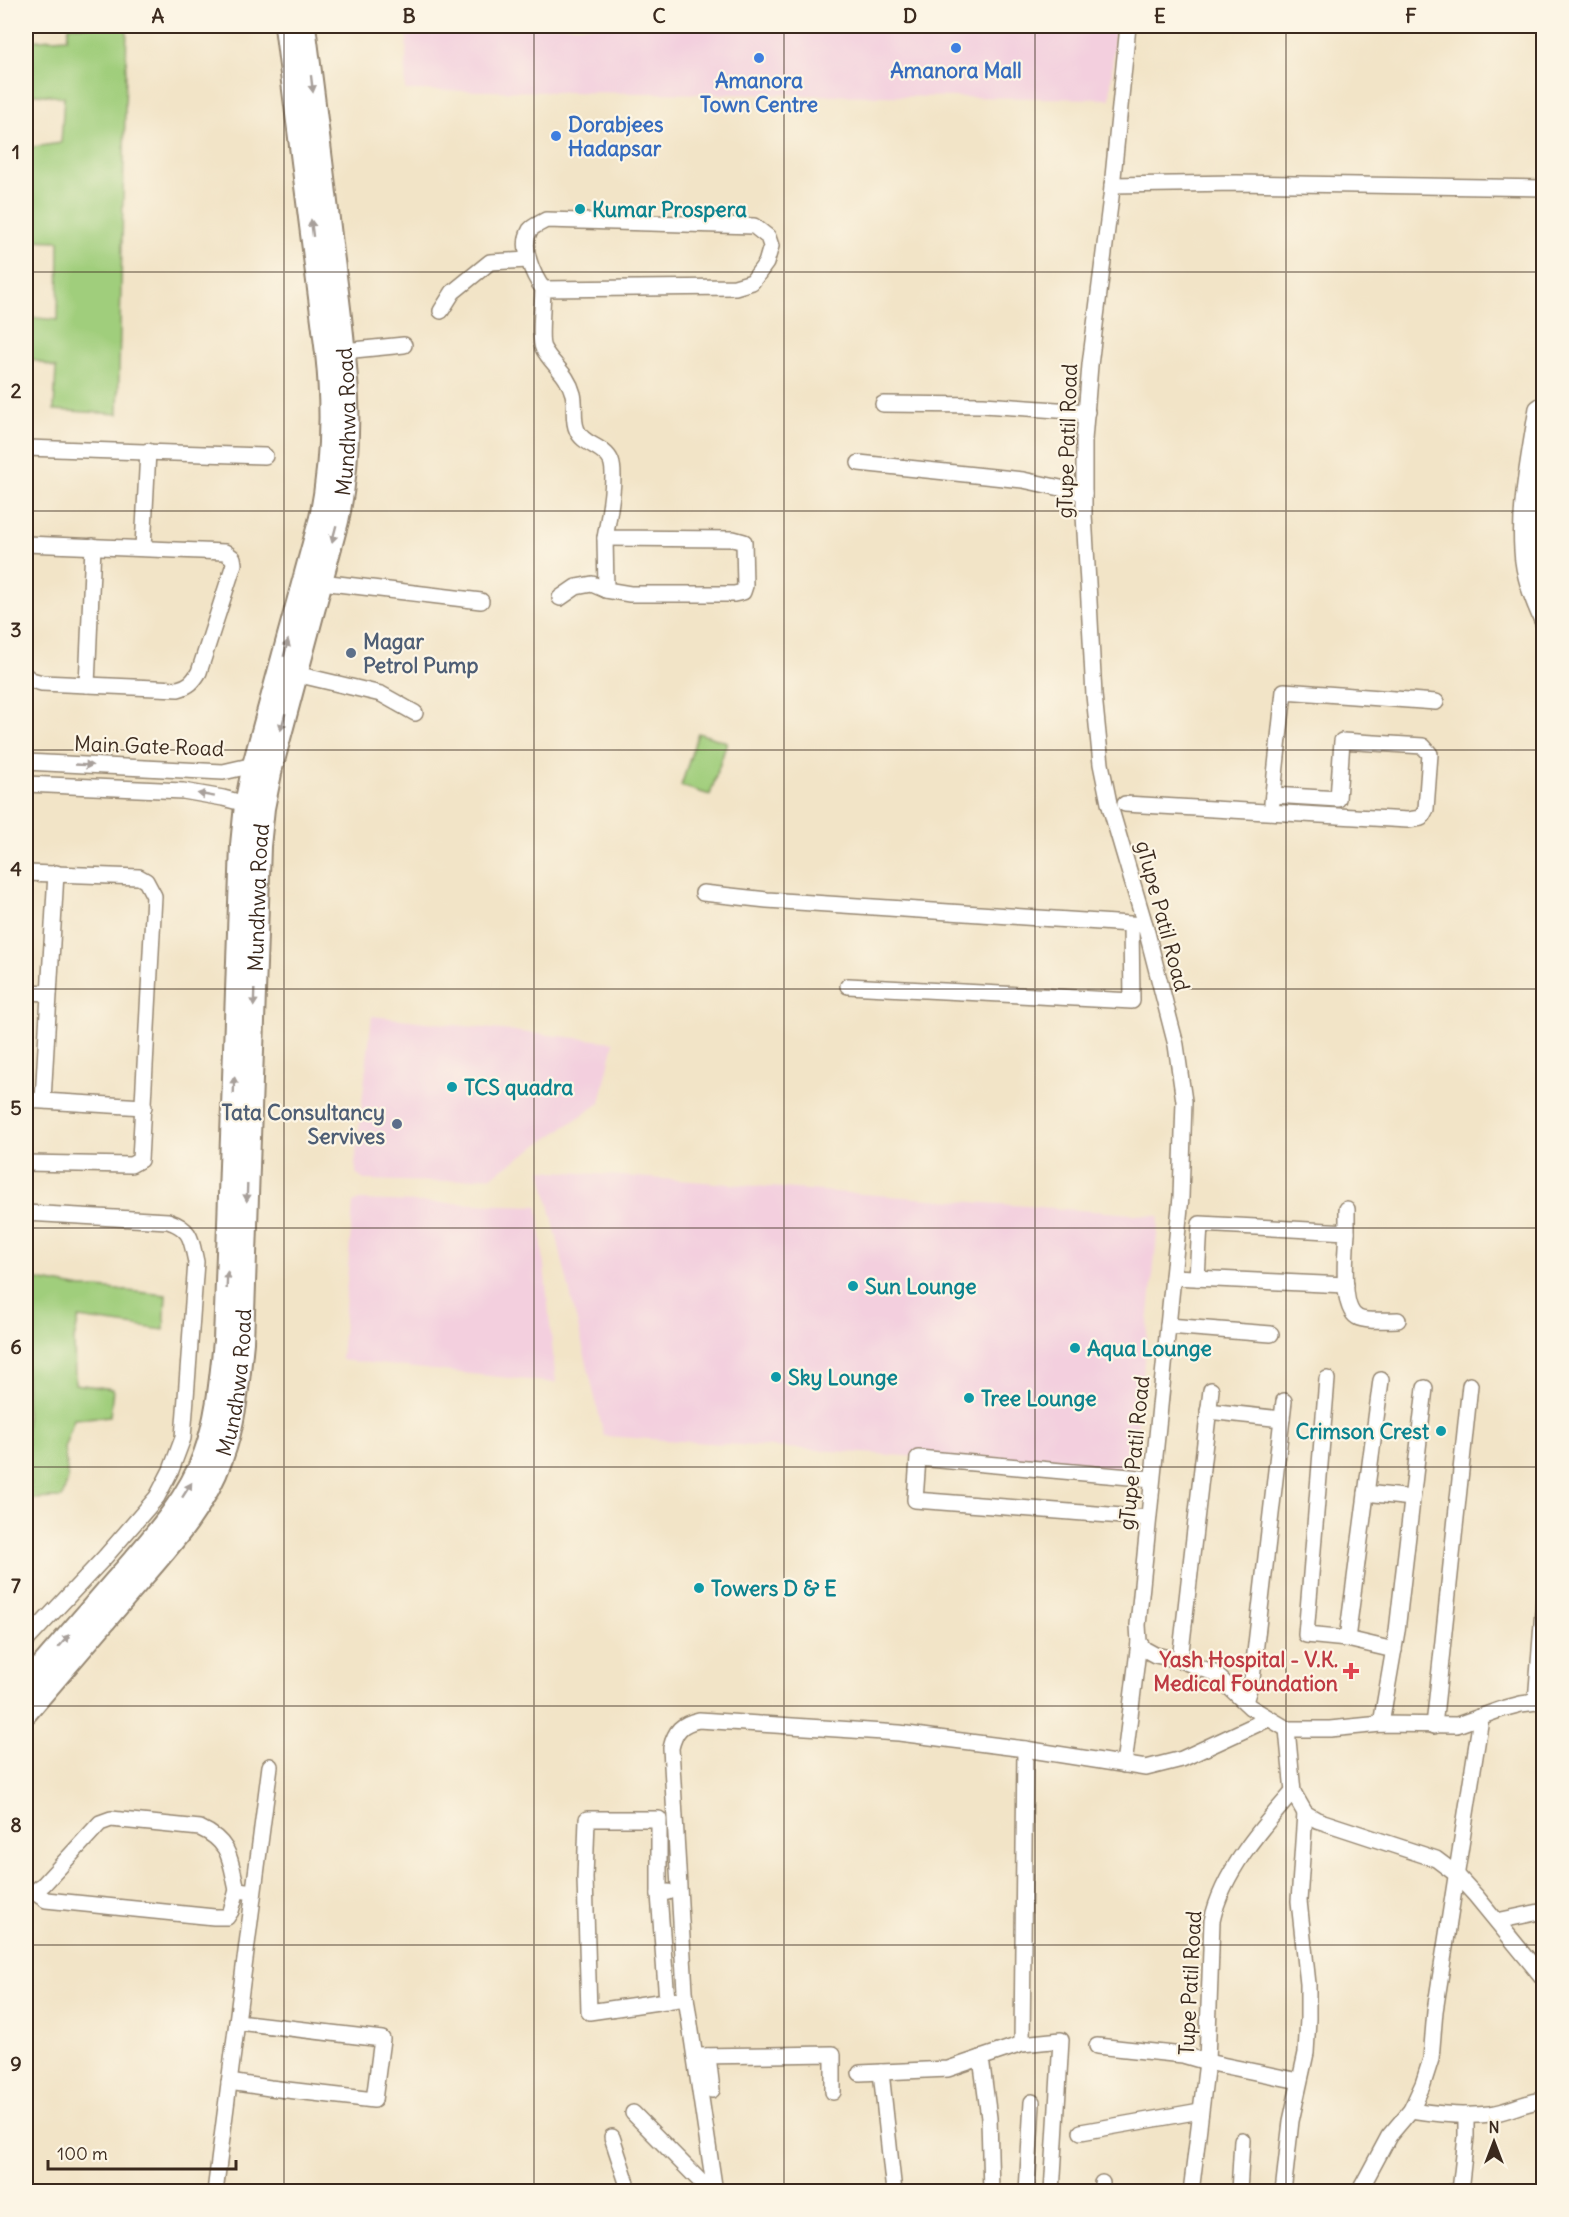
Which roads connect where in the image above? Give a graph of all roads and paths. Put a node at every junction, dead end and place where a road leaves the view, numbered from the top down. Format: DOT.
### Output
graph roads {
  1 [pos="286,26"];
  2 [pos="304,26"];
  3 [pos="1128,26"];
  4 [pos="1112,184"];
  5 [pos="1544,188"];
  6 [pos="528,260"];
  7 [pos="543,289"];
  8 [pos="441,311"];
  9 [pos="404,345"];
  10 [pos="344,351"];
  11 [pos="1544,403"];
  12 [pos="883,404"];
  13 [pos="1087,412"];
  14 [pos="1544,441"];
  15 [pos="26,448"];
  16 [pos="148,451"];
  17 [pos="265,456"];
  18 [pos="859,463"];
  19 [pos="1540,485"];
  20 [pos="1084,493"];
  21 [pos="605,538"];
  22 [pos="26,544"];
  23 [pos="93,546"];
  24 [pos="143,548"];
  25 [pos="321,582"];
  26 [pos="606,590"];
  27 [pos="1544,594"];
  28 [pos="560,598"];
  29 [pos="481,601"];
  30 [pos="1544,625"];
  31 [pos="296,674"];
  32 [pos="26,676"];
  33 [pos="87,685"];
  34 [pos="1437,702"];
  35 [pos="415,713"];
  36 [pos="26,762"];
  37 [pos="263,766"];
  38 [pos="26,784"];
  39 [pos="1273,795"];
  40 [pos="1125,804"];
  41 [pos="254,806"];
  42 [pos="1270,812"];
  43 [pos="26,873"];
  44 [pos="56,873"];
  45 [pos="703,892"];
  46 [pos="1138,925"];
  47 [pos="848,986"];
  48 [pos="26,992"];
  49 [pos="49,993"];
  50 [pos="26,1100"];
  51 [pos="43,1100"];
  52 [pos="144,1107"];
  53 [pos="26,1163"];
  54 [pos="1347,1209"];
  55 [pos="26,1213"];
  56 [pos="1347,1232"];
  57 [pos="1173,1277"];
  58 [pos="1197,1278"];
  59 [pos="1346,1285"];
  60 [pos="1398,1320"];
  61 [pos="1168,1326"];
  62 [pos="1271,1334"];
  63 [pos="1327,1379"];
  64 [pos="1381,1380"];
  65 [pos="1470,1385"];
  66 [pos="1425,1388"];
  67 [pos="1210,1390"];
  68 [pos="1284,1401"];
  69 [pos="1208,1411"];
  70 [pos="1282,1419"];
  71 [pos="1145,1478"];
  72 [pos="1366,1493"];
  73 [pos="1412,1498"];
  74 [pos="1144,1518"];
  75 [pos="1544,1598"];
  76 [pos="1347,1639"];
  77 [pos="26,1641"];
  78 [pos="1139,1642"];
  79 [pos="1394,1650"];
  80 [pos="1180,1660"];
  81 [pos="26,1685"];
  82 [pos="1245,1702"];
  83 [pos="1540,1702"];
  84 [pos="26,1712"];
  85 [pos="1481,1718"];
  86 [pos="1269,1719"];
  87 [pos="1381,1724"];
  88 [pos="1434,1726"];
  89 [pos="1287,1729"];
  90 [pos="1025,1749"];
  91 [pos="1124,1765"];
  92 [pos="270,1766"];
  93 [pos="1293,1792"];
  94 [pos="1305,1813"];
  95 [pos="1456,1874"];
  96 [pos="237,1890"];
  97 [pos="253,1893"];
  98 [pos="679,1893"];
  99 [pos="30,1894"];
  100 [pos="659,1894"];
  101 [pos="1544,1911"];
  102 [pos="1497,1921"];
  103 [pos="1544,1979"];
  104 [pos="686,1998"];
  105 [pos="667,2001"];
  106 [pos="238,2022"];
  107 [pos="1022,2044"];
  108 [pos="1097,2046"];
  109 [pos="702,2056"];
  110 [pos="981,2058"];
  111 [pos="1207,2062"];
  112 [pos="881,2072"];
  113 [pos="860,2073"];
  114 [pos="1299,2081"];
  115 [pos="229,2082"];
  116 [pos="712,2090"];
  117 [pos="833,2092"];
  118 [pos="1544,2100"];
  119 [pos="1032,2102"];
  120 [pos="1411,2110"];
  121 [pos="1200,2111"];
  122 [pos="633,2113"];
  123 [pos="1466,2115"];
  124 [pos="1081,2132"];
  125 [pos="612,2137"];
  126 [pos="1242,2140"];
  127 [pos="215,2192"];
  128 [pos="630,2192"];
  129 [pos="713,2192"];
  130 [pos="894,2192"];
  131 [pos="991,2192"];
  132 [pos="1027,2192"];
  133 [pos="1052,2192"];
  134 [pos="1191,2192"];
  135 [pos="1239,2192"];
  136 [pos="1283,2192"];
  137 [pos="1359,2192"];
  138 [pos="1452,2192"];
  37 -- 1 [label="highway, Mundhwa Road, one-way"];
  2 -- 10 [label="highway, Mundhwa Road, one-way"];
  3 -- 4 [label="street, gTupe Patil Road"];
  4 -- 5 [label="street"];
  4 -- 13 [label="street, gTupe Patil Road"];
  6 -- 7 [label="street"];
  6 -- 7 [label="street"];
  6 -- 8 [label="street"];
  7 -- 21 [label="street"];
  9 -- 10 [label="street"];
  10 -- 25 [label="highway, Mundhwa Road, one-way"];
  11 -- 30 [label="street"];
  12 -- 13 [label="street"];
  13 -- 20 [label="street, gTupe Patil Road"];
  14 -- 19 [label="street"];
  15 -- 16 [label="street"];
  16 -- 17 [label="street"];
  16 -- 24 [label="street"];
  18 -- 20 [label="street"];
  19 -- 27 [label="street"];
  20 -- 46 [label="street, gTupe Patil Road"];
  21 -- 26 [label="street"];
  21 -- 26 [label="street"];
  22 -- 23 [label="street"];
  23 -- 24 [label="street"];
  23 -- 33 [label="street"];
  24 -- 33 [label="street"];
  25 -- 29 [label="street"];
  25 -- 31 [label="highway, Mundhwa Road"];
  26 -- 28 [label="street"];
  31 -- 35 [label="street"];
  31 -- 37 [label="highway, Mundhwa Road, one-way"];
  32 -- 33 [label="street"];
  34 -- 39 [label="street"];
  36 -- 37 [label="street, Main Gate Road, one-way"];
  37 -- 41 [label="highway, Mundhwa Road"];
  41 -- 38 [label="street, Main Gate Road, one-way"];
  39 -- 42 [label="street"];
  39 -- 42 [label="street"];
  40 -- 42 [label="street"];
  81 -- 41 [label="highway, Mundhwa Road, one-way"];
  41 -- 84 [label="highway, Mundhwa Road, one-way"];
  43 -- 44 [label="street"];
  44 -- 49 [label="street"];
  44 -- 52 [label="street"];
  45 -- 46 [label="street"];
  46 -- 47 [label="street"];
  46 -- 57 [label="street, gTupe Patil Road"];
  48 -- 49 [label="street"];
  49 -- 51 [label="street"];
  50 -- 51 [label="street"];
  51 -- 52 [label="street"];
  52 -- 53 [label="street"];
  54 -- 56 [label="street"];
  55 -- 77 [label="street"];
  56 -- 58 [label="street"];
  56 -- 59 [label="street"];
  57 -- 58 [label="street"];
  57 -- 61 [label="street, gTupe Patil Road"];
  58 -- 59 [label="street"];
  59 -- 60 [label="street"];
  61 -- 62 [label="street"];
  61 -- 71 [label="street, gTupe Patil Road"];
  63 -- 76 [label="street"];
  64 -- 72 [label="street"];
  65 -- 88 [label="street"];
  66 -- 73 [label="street"];
  67 -- 69 [label="street"];
  68 -- 70 [label="street"];
  69 -- 70 [label="street"];
  69 -- 80 [label="street"];
  70 -- 82 [label="street"];
  71 -- 74 [label="street, gTupe Patil Road"];
  71 -- 74 [label="street"];
  72 -- 73 [label="street"];
  72 -- 76 [label="street"];
  73 -- 79 [label="street"];
  74 -- 78 [label="street, gTupe Patil Road"];
  75 -- 83 [label="street"];
  76 -- 79 [label="street"];
  78 -- 80 [label="street"];
  78 -- 91 [label="street, gTupe Patil Road"];
  79 -- 87 [label="street"];
  80 -- 82 [label="street"];
  82 -- 86 [label="street"];
  83 -- 85 [label="street"];
  85 -- 88 [label="street"];
  85 -- 95 [label="street"];
  86 -- 89 [label="street"];
  86 -- 91 [label="street"];
  87 -- 88 [label="street"];
  87 -- 89 [label="street"];
  89 -- 93 [label="street"];
  90 -- 91 [label="street"];
  90 -- 98 [label="street"];
  90 -- 107 [label="street"];
  92 -- 97 [label="street"];
  93 -- 94 [label="street"];
  93 -- 111 [label="street, Tupe Patil Road"];
  94 -- 95 [label="street"];
  94 -- 114 [label="street"];
  95 -- 102 [label="street"];
  95 -- 120 [label="street"];
  96 -- 97 [label="street"];
  96 -- 99 [label="street"];
  96 -- 99 [label="street"];
  97 -- 106 [label="street"];
  98 -- 100 [label="street"];
  98 -- 104 [label="street"];
  100 -- 105 [label="street"];
  100 -- 105 [label="street"];
  101 -- 102 [label="street"];
  102 -- 103 [label="street"];
  104 -- 105 [label="street"];
  104 -- 109 [label="street"];
  106 -- 115 [label="street"];
  106 -- 115 [label="street"];
  107 -- 110 [label="street"];
  107 -- 133 [label="street"];
  108 -- 111 [label="street"];
  109 -- 116 [label="street"];
  109 -- 117 [label="street"];
  109 -- 129 [label="street"];
  110 -- 112 [label="street"];
  110 -- 131 [label="street"];
  111 -- 114 [label="street"];
  111 -- 121 [label="street, Tupe Patil Road"];
  112 -- 113 [label="street"];
  112 -- 130 [label="street"];
  114 -- 136 [label="street"];
  115 -- 127 [label="street"];
  118 -- 123 [label="street"];
  119 -- 132 [label="street"];
  120 -- 123 [label="street"];
  120 -- 137 [label="street"];
  121 -- 124 [label="street"];
  121 -- 134 [label="street, Tupe Patil Road"];
  122 -- 129 [label="street"];
  123 -- 138 [label="street"];
  125 -- 128 [label="street"];
  126 -- 135 [label="street"];
}
